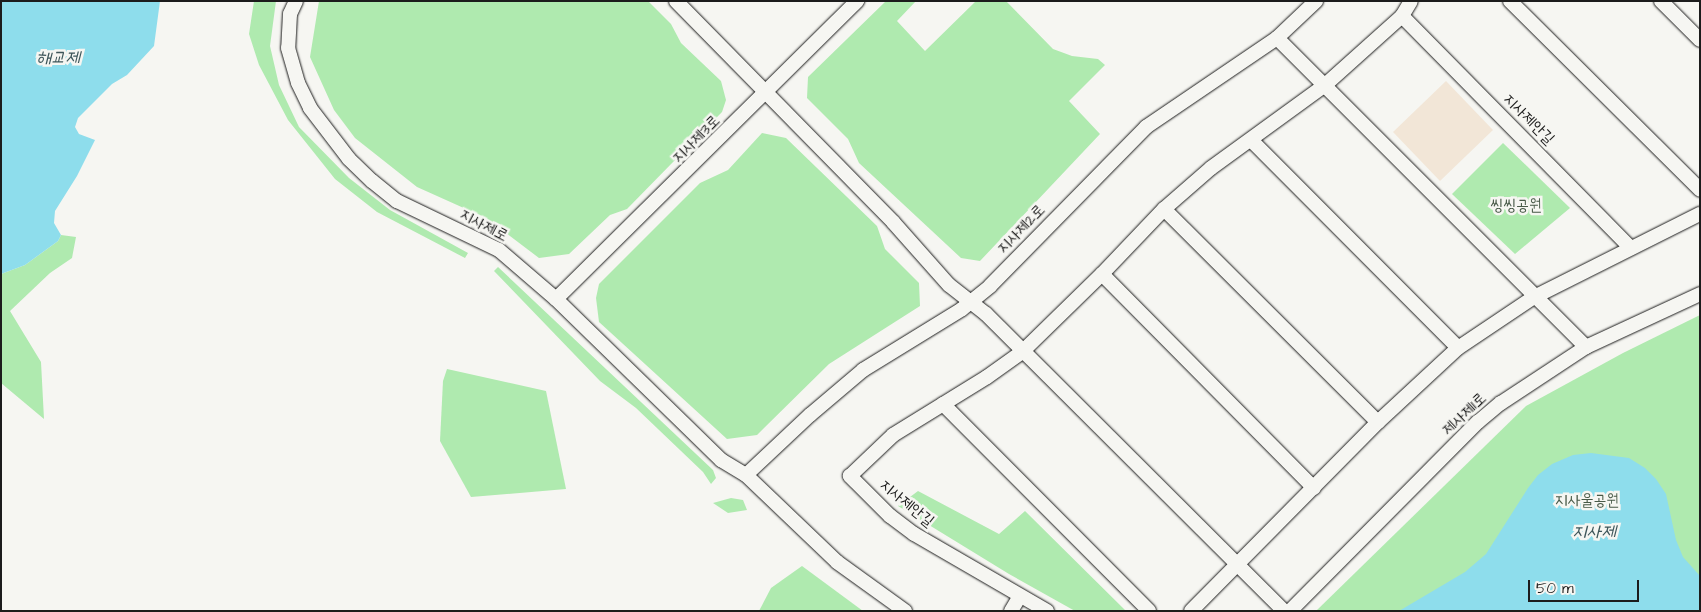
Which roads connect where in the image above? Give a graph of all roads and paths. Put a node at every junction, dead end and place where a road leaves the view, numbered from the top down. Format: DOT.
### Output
graph roads {
  1 [pos="296,1"];
  2 [pos="676,1"];
  3 [pos="858,1"];
  4 [pos="1316,1"];
  5 [pos="1411,1"];
  6 [pos="1510,1"];
  7 [pos="1661,1"];
  8 [pos="1402,16"];
  9 [pos="1277,38"];
  10 [pos="1700,40"];
  11 [pos="1324,86"];
  12 [pos="766,94"];
  13 [pos="1252,140"];
  14 [pos="1700,190"];
  15 [pos="1164,209"];
  16 [pos="1700,214"];
  17 [pos="1631,248"];
  18 [pos="1102,274"];
  19 [pos="1700,294"];
  20 [pos="1534,296"];
  21 [pos="556,299"];
  22 [pos="972,301"];
  23 [pos="1586,347"];
  24 [pos="1458,348"];
  25 [pos="1022,352"];
  26 [pos="943,404"];
  27 [pos="1378,422"];
  28 [pos="746,475"];
  29 [pos="1314,488"];
  30 [pos="1237,566"];
  31 [pos="1020,596"];
  32 [pos="905,611"];
  33 [pos="1011,611"];
  34 [pos="1047,611"];
  35 [pos="1149,611"];
  36 [pos="1191,611"];
  37 [pos="1284,611"];
  38 [pos="1290,611"];
  1 -- 21 [label="street, 지사제로"];
  2 -- 12 [label="street"];
  3 -- 12 [label="street, 지사제3로"];
  4 -- 9 [label="street, 지사제2로"];
  5 -- 8 [label="street, 지사제안길"];
  6 -- 14 [label="street"];
  7 -- 10 [label="street"];
  8 -- 11 [label="street, 지사제안길"];
  8 -- 17 [label="street, 지사제안길"];
  9 -- 11 [label="street"];
  9 -- 22 [label="street, 지사제2로"];
  11 -- 13 [label="street, 지사제안길"];
  11 -- 20 [label="street"];
  12 -- 21 [label="street, 지사제3로"];
  12 -- 22 [label="street"];
  13 -- 15 [label="street, 지사제안길"];
  13 -- 24 [label="street"];
  15 -- 18 [label="street, 지사제안길"];
  15 -- 27 [label="street"];
  16 -- 17 [label="street"];
  17 -- 20 [label="street"];
  18 -- 25 [label="street, 지사제안길"];
  18 -- 29 [label="street"];
  19 -- 23 [label="street, 제사제1로"];
  20 -- 23 [label="street"];
  20 -- 24 [label="street"];
  21 -- 28 [label="street, 지사제로"];
  22 -- 25 [label="street"];
  22 -- 28 [label="street, 지사제2로"];
  23 -- 38 [label="street, 제사제1로"];
  24 -- 27 [label="street"];
  25 -- 26 [label="street, 지사제안길"];
  25 -- 30 [label="street"];
  26 -- 31 [label="street, 지사제안길"];
  26 -- 35 [label="street"];
  27 -- 29 [label="street"];
  28 -- 32 [label="street, 지사제로"];
  29 -- 30 [label="street"];
  30 -- 36 [label="street"];
  30 -- 37 [label="street"];
  31 -- 33 [label="street"];
  31 -- 34 [label="street, 지사제안길"];
}
